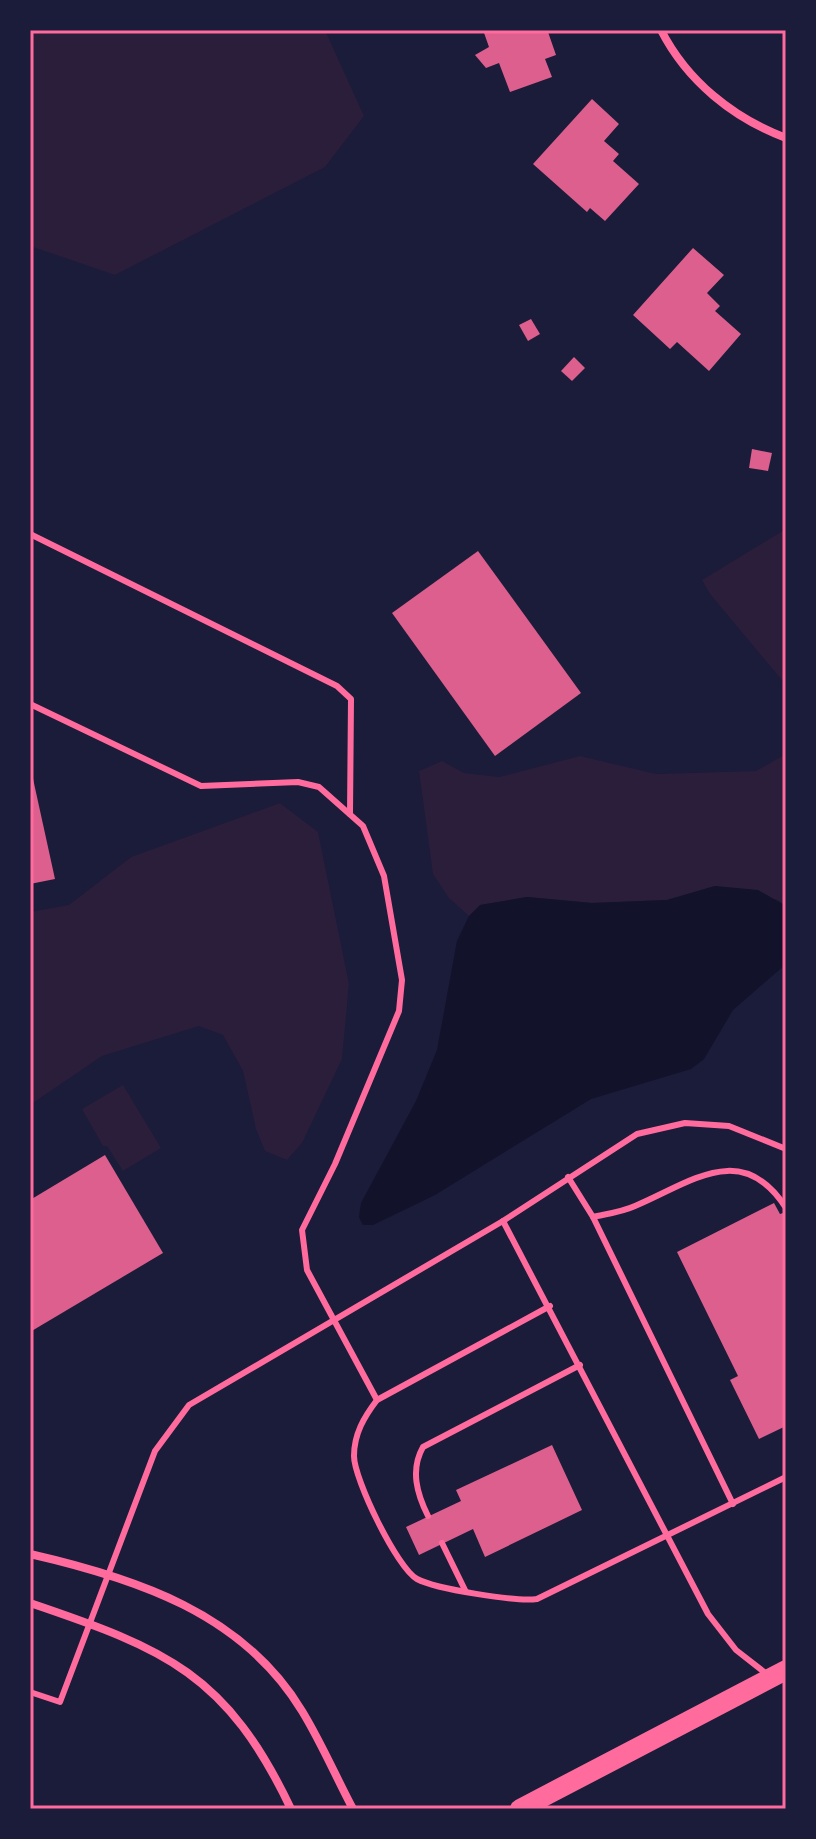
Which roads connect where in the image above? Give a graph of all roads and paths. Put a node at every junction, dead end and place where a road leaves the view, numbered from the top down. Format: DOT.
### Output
graph roads {
  1 [pos="661,30"];
  2 [pos="786,138"];
  3 [pos="30,534"];
  4 [pos="30,704"];
  5 [pos="350,814"];
  6 [pos="786,1149"];
  7 [pos="568,1177"];
  8 [pos="786,1208"];
  9 [pos="593,1217"];
  10 [pos="503,1221"];
  11 [pos="550,1306"];
  12 [pos="331,1319"];
  13 [pos="580,1365"];
  14 [pos="377,1400"];
  15 [pos="786,1477"];
  16 [pos="733,1504"];
  17 [pos="428,1516"];
  18 [pos="667,1537"];
  19 [pos="442,1543"];
  20 [pos="30,1554"];
  21 [pos="110,1573"];
  22 [pos="465,1590"];
  23 [pos="30,1603"];
  24 [pos="92,1624"];
  25 [pos="778,1674"];
  26 [pos="30,1692"];
  27 [pos="291,1809"];
  28 [pos="353,1809"];
  29 [pos="520,1809"];
  1 -- 2 [label="street"];
  3 -- 5 [label="lane"];
  4 -- 5 [label="lane"];
  5 -- 12 [label="lane"];
  6 -- 7 [label="lane"];
  7 -- 9 [label="lane"];
  7 -- 10 [label="lane"];
  8 -- 9 [label="lane"];
  9 -- 16 [label="lane"];
  10 -- 11 [label="lane"];
  10 -- 12 [label="lane"];
  11 -- 13 [label="lane"];
  11 -- 14 [label="lane"];
  12 -- 14 [label="lane"];
  12 -- 21 [label="lane"];
  13 -- 17 [label="lane"];
  13 -- 18 [label="lane"];
  14 -- 22 [label="lane"];
  15 -- 16 [label="lane"];
  16 -- 18 [label="lane"];
  18 -- 22 [label="lane"];
  18 -- 25 [label="lane"];
  19 -- 22 [label="lane"];
  20 -- 21 [label="street"];
  21 -- 24 [label="lane"];
  21 -- 28 [label="street"];
  23 -- 24 [label="street"];
  24 -- 26 [label="lane"];
  24 -- 27 [label="street"];
  25 -- 29 [label="main road"];
}
